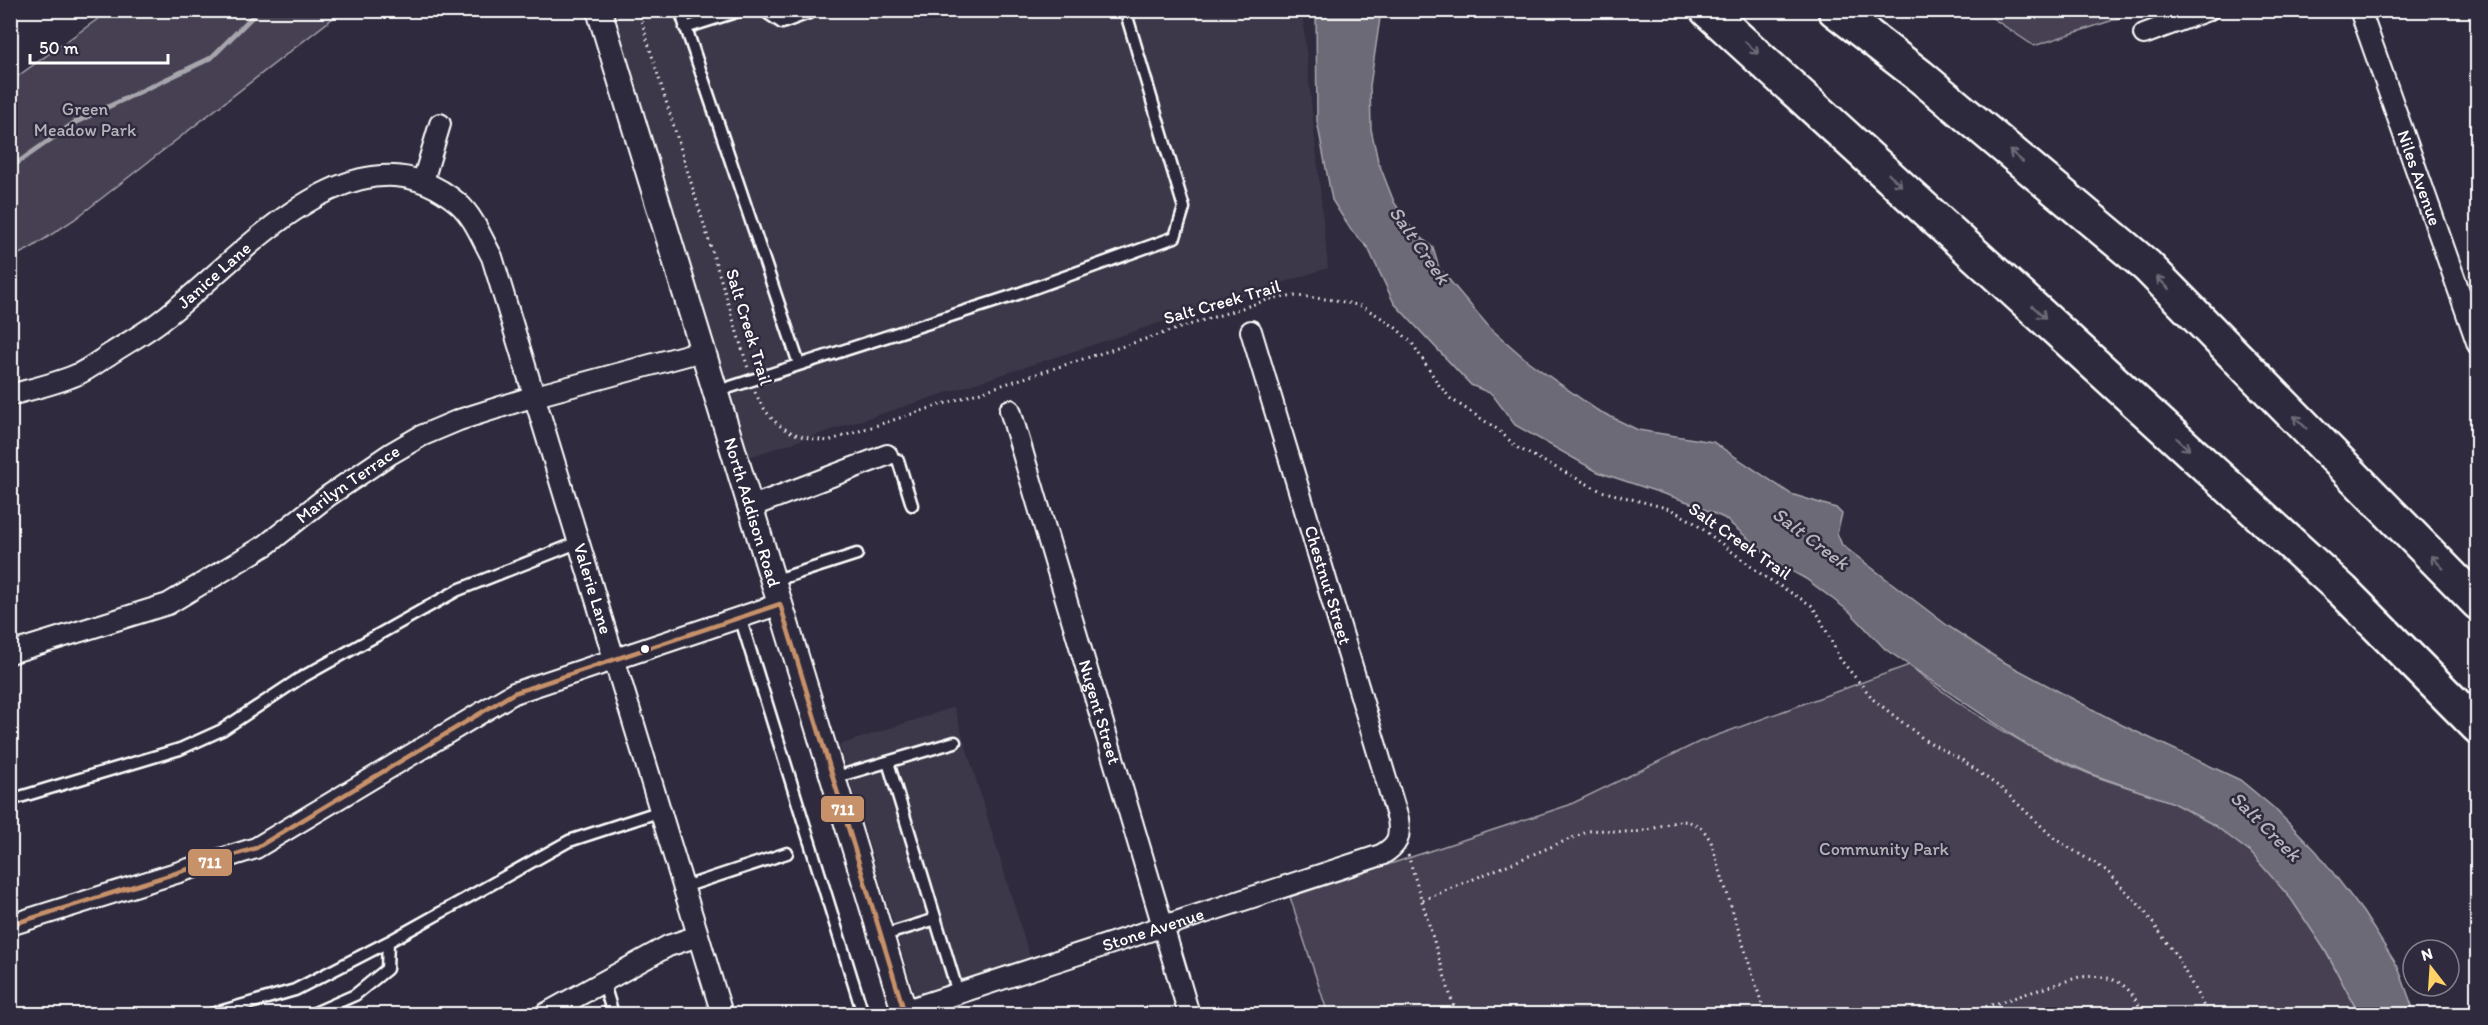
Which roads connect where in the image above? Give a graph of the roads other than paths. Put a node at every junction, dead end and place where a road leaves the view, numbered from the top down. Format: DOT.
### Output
graph roads {
  1 [pos="599,10"];
  2 [pos="680,10"];
  3 [pos="742,10"];
  4 [pos="763,10"];
  5 [pos="1125,10"];
  6 [pos="1707,10"];
  7 [pos="1835,10"];
  8 [pos="2208,10"];
  9 [pos="2360,10"];
  10 [pos="809,13"];
  11 [pos="686,28"];
  12 [pos="2144,34"];
  13 [pos="440,124"];
  14 [pos="423,181"];
  15 [pos="459,204"];
  16 [pos="1251,331"];
  17 [pos="2478,345"];
  18 [pos="702,351"];
  19 [pos="800,364"];
  20 [pos="715,392"];
  21 [pos="10,395"];
  22 [pos="532,397"];
  23 [pos="1010,410"];
  24 [pos="887,454"];
  25 [pos="912,505"];
  26 [pos="750,507"];
  27 [pos="577,543"];
  28 [pos="857,554"];
  29 [pos="773,581"];
  30 [pos="2478,603"];
  31 [pos="780,604"];
  32 [pos="740,617"];
  33 [pos="10,653"];
  34 [pos="613,659"];
  35 [pos="2478,727"];
  36 [pos="955,742"];
  37 [pos="888,762"];
  38 [pos="833,778"];
  39 [pos="10,800"];
  40 [pos="660,811"];
  41 [pos="1399,841"];
  42 [pos="787,853"];
  43 [pos="684,886"];
  44 [pos="936,919"];
  45 [pos="10,926"];
  46 [pos="1162,926"];
  47 [pos="698,936"];
  48 [pos="881,936"];
  49 [pos="388,942"];
  50 [pos="603,981"];
  51 [pos="958,993"];
  52 [pos="570,1008"];
  53 [pos="905,1013"];
  54 [pos="212,1014"];
  55 [pos="312,1014"];
  56 [pos="545,1014"];
  57 [pos="613,1014"];
  58 [pos="722,1014"];
  59 [pos="863,1014"];
  60 [pos="1189,1014"];
  1 -- 18 [label="street, North Addison Road"];
  2 -- 11 [label="lane"];
  3 -- 11 [label="lane"];
  4 -- 10 [label="lane"];
  5 -- 19 [label="lane"];
  6 -- 35 [label="highway, one-way"];
  30 -- 7 [label="highway, one-way"];
  8 -- 12 [label="street"];
  9 -- 17 [label="street, Niles Avenue"];
  11 -- 19 [label="lane"];
  13 -- 14 [label="street"];
  14 -- 15 [label="street, Janice Lane"];
  14 -- 21 [label="street, Janice Lane"];
  15 -- 22 [label="street, Valerie Lane"];
  16 -- 41 [label="street, Chestnut Street"];
  18 -- 20 [label="street, North Addison Road"];
  18 -- 22 [label="street, Marilyn Terrace"];
  19 -- 20 [label="lane"];
  20 -- 26 [label="street, North Addison Road"];
  22 -- 27 [label="street, Valerie Lane"];
  22 -- 33 [label="street, Marilyn Terrace"];
  23 -- 46 [label="street, Nugent Street"];
  24 -- 25 [label="lane"];
  24 -- 26 [label="street"];
  26 -- 29 [label="street, North Addison Road"];
  27 -- 34 [label="street, Valerie Lane"];
  27 -- 39 [label="lane"];
  28 -- 29 [label="lane"];
  29 -- 31 [label="street, North Addison Road"];
  31 -- 32 [label="street"];
  31 -- 38 [label="street, North Addison Road"];
  32 -- 34 [label="street"];
  32 -- 59 [label="lane"];
  34 -- 40 [label="street, Valerie Lane"];
  34 -- 45 [label="street"];
  36 -- 37 [label="lane"];
  37 -- 38 [label="lane"];
  37 -- 44 [label="lane"];
  38 -- 48 [label="street, North Addison Road"];
  40 -- 43 [label="street, Valerie Lane"];
  40 -- 49 [label="lane"];
  41 -- 46 [label="street, Stone Avenue"];
  42 -- 43 [label="lane"];
  43 -- 47 [label="street, Valerie Lane"];
  44 -- 48 [label="lane"];
  44 -- 51 [label="lane"];
  46 -- 51 [label="street, Stone Avenue"];
  46 -- 60 [label="street, Nugent Street"];
  47 -- 50 [label="street"];
  47 -- 58 [label="street, Valerie Lane"];
  48 -- 53 [label="street, North Addison Road"];
  49 -- 54 [label="lane"];
  49 -- 55 [label="lane"];
  50 -- 52 [label="street"];
  50 -- 57 [label="lane"];
  51 -- 53 [label="street, Stone Avenue"];
  52 -- 56 [label="street"];
}
